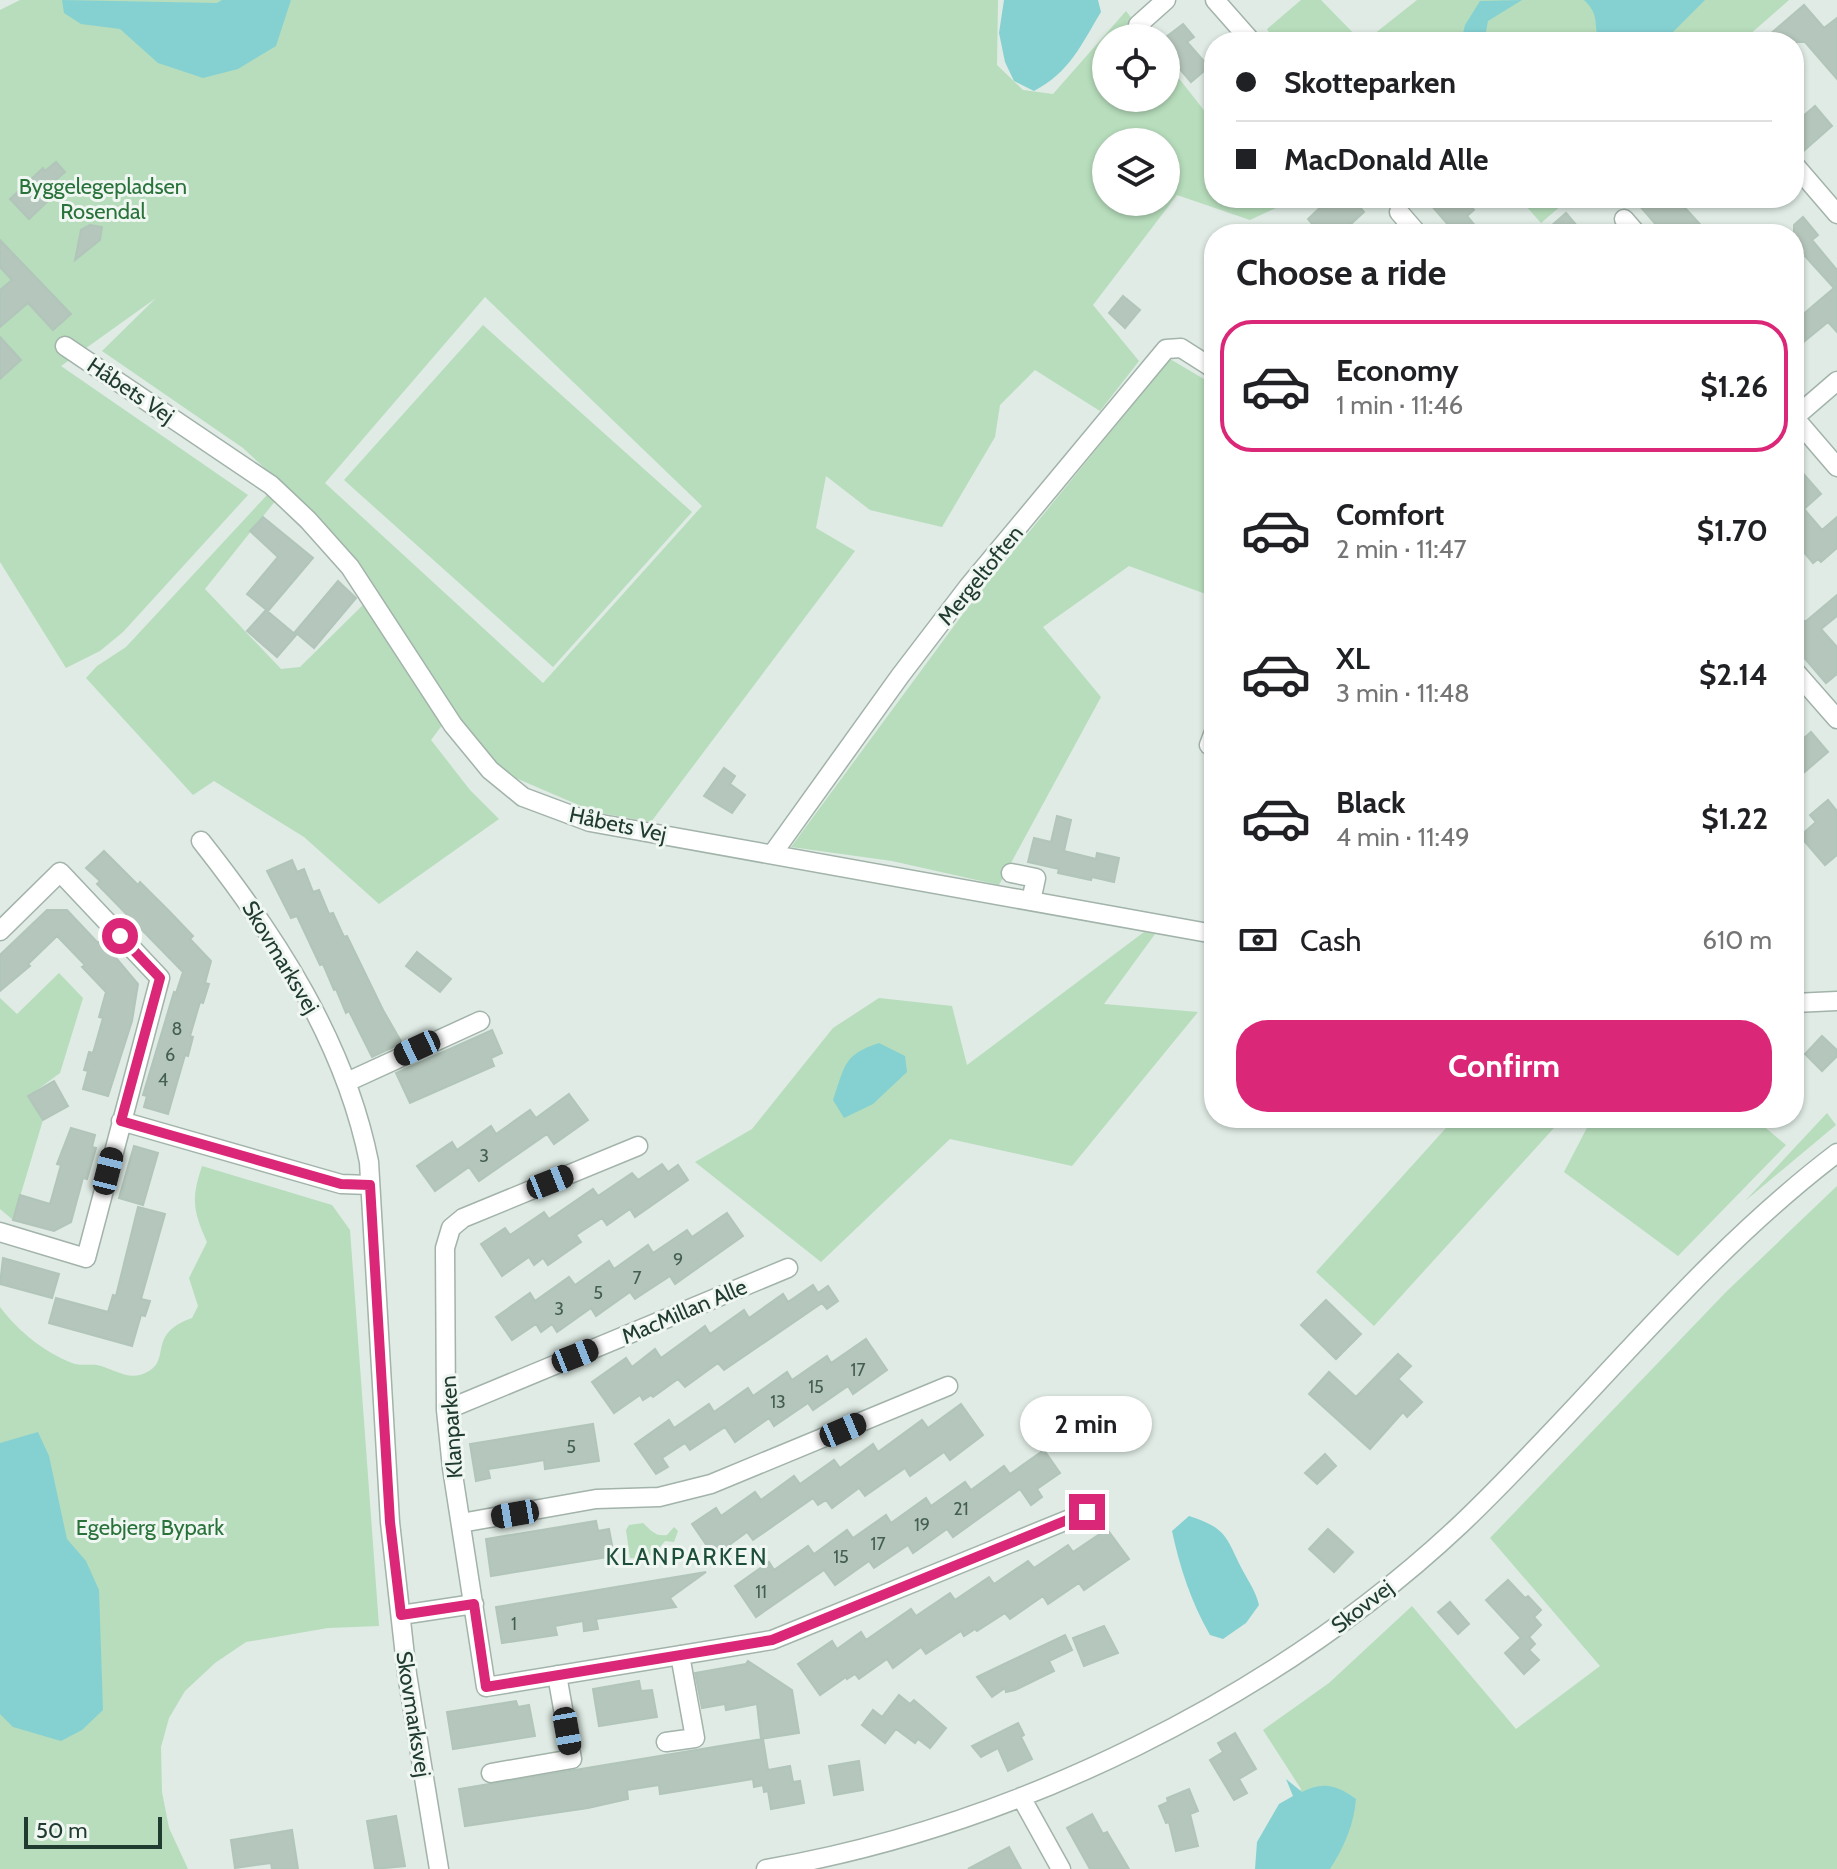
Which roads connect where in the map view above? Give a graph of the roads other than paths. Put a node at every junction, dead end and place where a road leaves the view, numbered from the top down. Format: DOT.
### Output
graph roads {
  1 [pos="1166,0"];
  2 [pos="1215,0"];
  3 [pos="1139,24"];
  4 [pos="1243,32"];
  5 [pos="1804,176"];
  6 [pos="1399,212"];
  7 [pos="1837,214"];
  8 [pos="1624,219"];
  9 [pos="1409,224"];
  10 [pos="1628,224"];
  11 [pos="65,346"];
  12 [pos="1204,363"];
  13 [pos="1837,381"];
  14 [pos="1804,409"];
  15 [pos="1804,429"];
  16 [pos="1837,467"];
  17 [pos="1804,681"];
  18 [pos="1837,719"];
  19 [pos="201,841"];
  20 [pos="773,853"];
  21 [pos="1011,873"];
  22 [pos="1031,901"];
  23 [pos="0,931"];
  24 [pos="1204,932"];
  25 [pos="1837,1001"];
  26 [pos="1804,1003"];
  27 [pos="480,1021"];
  28 [pos="347,1082"];
  29 [pos="121,1121"];
  30 [pos="638,1146"];
  31 [pos="1837,1153"];
  32 [pos="370,1185"];
  33 [pos="0,1232"];
  34 [pos="788,1268"];
  35 [pos="948,1386"];
  36 [pos="446,1410"];
  37 [pos="1087,1512"];
  38 [pos="461,1523"];
  39 [pos="474,1604"];
  40 [pos="401,1615"];
  41 [pos="680,1655"];
  42 [pos="557,1675"];
  43 [pos="666,1742"];
  44 [pos="491,1773"];
  45 [pos="1021,1797"];
  46 [pos="774,1868"];
  47 [pos="439,1869"];
  48 [pos="1061,1869"];
  1 -- 3 [label="street"];
  2 -- 4 [label="street"];
  5 -- 7 [label="street"];
  6 -- 9 [label="street"];
  8 -- 10 [label="street"];
  11 -- 20 [label="street, Håbets Vej"];
  12 -- 20 [label="street, Mergeltoften"];
  13 -- 14 [label="street"];
  15 -- 16 [label="street"];
  17 -- 18 [label="street"];
  19 -- 28 [label="street, Skovmarksvej"];
  20 -- 22 [label="street, Håbets Vej"];
  21 -- 22 [label="street"];
  22 -- 24 [label="street, Håbets Vej"];
  23 -- 29 [label="street"];
  25 -- 26 [label="street"];
  27 -- 28 [label="street"];
  28 -- 32 [label="street, Skovmarksvej"];
  29 -- 32 [label="street"];
  29 -- 33 [label="street"];
  30 -- 36 [label="street, Klanparken"];
  31 -- 45 [label="street, Skovvej"];
  32 -- 40 [label="street, Skovmarksvej"];
  34 -- 36 [label="street, MacMillan Alle"];
  35 -- 38 [label="street"];
  36 -- 38 [label="street, Klanparken"];
  37 -- 41 [label="street"];
  38 -- 39 [label="street, Klanparken"];
  39 -- 40 [label="street"];
  39 -- 42 [label="street, Klanparken"];
  40 -- 47 [label="street, Skovmarksvej"];
  41 -- 42 [label="street"];
  41 -- 43 [label="street"];
  42 -- 44 [label="street"];
  45 -- 46 [label="street, Skovvej"];
  45 -- 48 [label="street"];
}
